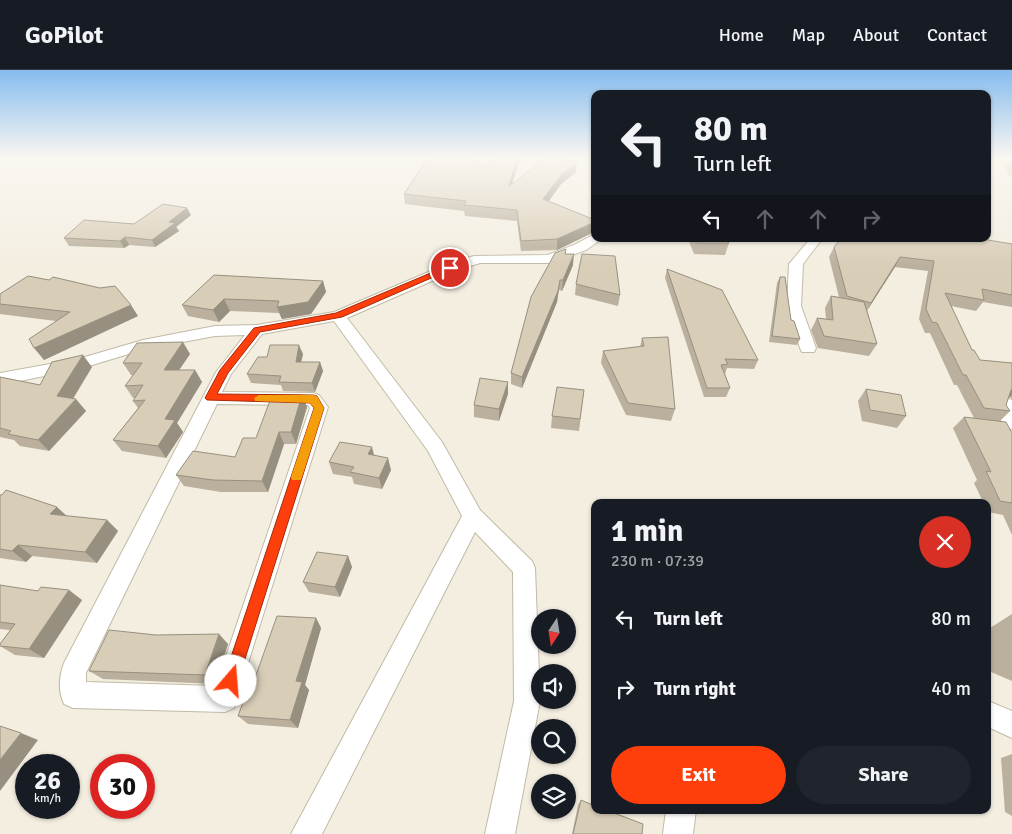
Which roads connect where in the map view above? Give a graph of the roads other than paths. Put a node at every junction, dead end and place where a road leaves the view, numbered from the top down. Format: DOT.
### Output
graph roads {
  1 [pos="591,241"];
  2 [pos="814,242"];
  3 [pos="338,316"];
  4 [pos="257,330"];
  5 [pos="808,348"];
  6 [pos="0,379"];
  7 [pos="210,398"];
  8 [pos="1012,406"];
  9 [pos="1012,424"];
  10 [pos="473,516"];
  11 [pos="991,715"];
  12 [pos="1012,725"];
  13 [pos="680,814"];
  14 [pos="306,834"];
  15 [pos="500,834"];
  16 [pos="678,834"];
  1 -- 3 [label="street"];
  2 -- 5 [label="street"];
  3 -- 4 [label="street"];
  3 -- 10 [label="street"];
  4 -- 6 [label="street"];
  4 -- 7 [label="street"];
  7 -- 7 [label="street"];
  8 -- 9 [label="street"];
  10 -- 14 [label="street"];
  10 -- 15 [label="street"];
  11 -- 12 [label="street"];
  13 -- 16 [label="street"];
}
